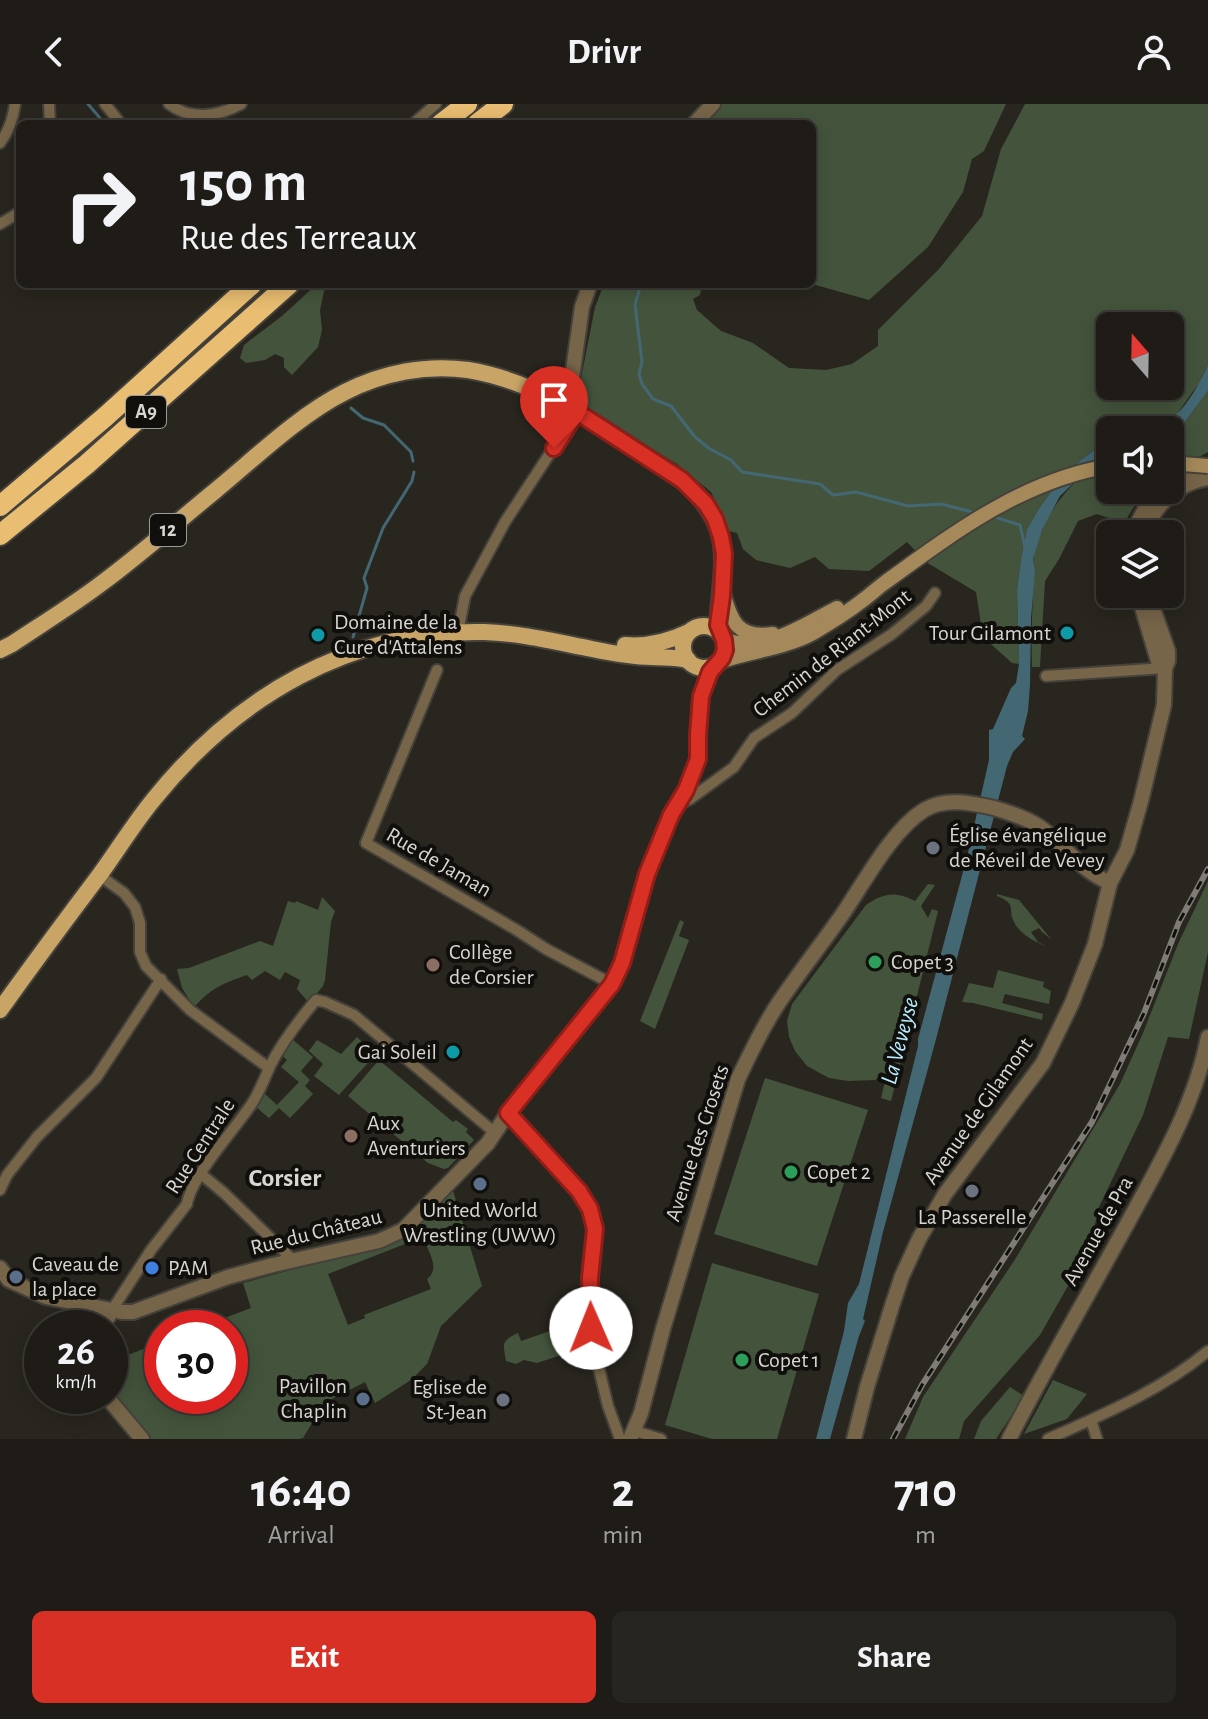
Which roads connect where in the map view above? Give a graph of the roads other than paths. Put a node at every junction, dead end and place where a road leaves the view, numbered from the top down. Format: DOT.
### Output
graph roads {
  1 [pos="15,104"];
  2 [pos="105,104"];
  3 [pos="169,104"];
  4 [pos="241,104"];
  5 [pos="436,104"];
  6 [pos="467,104"];
  7 [pos="503,104"];
  8 [pos="713,104"];
  9 [pos="118,120"];
  10 [pos="418,120"];
  11 [pos="446,120"];
  12 [pos="482,120"];
  13 [pos="698,120"];
  14 [pos="0,143"];
  15 [pos="248,288"];
  16 [pos="285,288"];
  17 [pos="589,288"];
  18 [pos="561,403"];
  19 [pos="577,412"];
  20 [pos="1184,464"];
  21 [pos="1208,466"];
  22 [pos="1096,469"];
  23 [pos="1184,475"];
  24 [pos="1208,478"];
  25 [pos="0,506"];
  26 [pos="1149,520"];
  27 [pos="0,535"];
  28 [pos="723,589"];
  29 [pos="935,593"];
  30 [pos="1142,608"];
  31 [pos="1153,608"];
  32 [pos="806,628"];
  33 [pos="692,630"];
  34 [pos="458,632"];
  35 [pos="494,632"];
  36 [pos="722,636"];
  37 [pos="0,650"];
  38 [pos="689,662"];
  39 [pos="717,663"];
  40 [pos="1165,668"];
  41 [pos="437,670"];
  42 [pos="1046,676"];
  43 [pos="701,696"];
  44 [pos="679,801"];
  45 [pos="99,875"];
  46 [pos="1110,883"];
  47 [pos="161,979"];
  48 [pos="612,984"];
  49 [pos="0,1010"];
  50 [pos="1208,1037"];
  51 [pos="269,1068"];
  52 [pos="508,1113"];
  53 [pos="494,1132"];
  54 [pos="201,1174"];
  55 [pos="0,1190"];
  56 [pos="293,1260"];
  57 [pos="3,1278"];
  58 [pos="112,1310"];
  59 [pos="128,1312"];
  60 [pos="1208,1351"];
  61 [pos="121,1414"];
  62 [pos="1091,1420"];
  63 [pos="632,1435"];
  64 [pos="142,1439"];
  65 [pos="620,1439"];
  66 [pos="661,1439"];
  67 [pos="854,1439"];
  68 [pos="1009,1439"];
  69 [pos="1048,1439"];
  70 [pos="1097,1439"];
  1 -- 14 [label="street"];
  2 -- 9 [label="street"];
  3 -- 4 [label="street"];
  5 -- 10 [label="street"];
  6 -- 11 [label="highway"];
  7 -- 12 [label="highway"];
  8 -- 13 [label="street"];
  15 -- 25 [label="highway, A9"];
  16 -- 27 [label="highway, A9"];
  17 -- 18 [label="street"];
  18 -- 19 [label="main road, 12"];
  18 -- 37 [label="main road, 12"];
  19 -- 28 [label="main road, 12"];
  19 -- 34 [label="street"];
  20 -- 21 [label="main road, bridge"];
  21 -- 23 [label="street"];
  22 -- 32 [label="main road"];
  24 -- 26 [label="street"];
  28 -- 32 [label="main road"];
  28 -- 33 [label="main road"];
  28 -- 36 [label="main road, 12"];
  29 -- 44 [label="street, Chemin de Riant-Mont"];
  30 -- 40 [label="street, Avenue de Gilamont"];
  31 -- 40 [label="street, Avenue de Gilamont"];
  32 -- 36 [label="main road"];
  32 -- 39 [label="main road"];
  33 -- 35 [label="main road"];
  33 -- 36 [label="main road"];
  33 -- 38 [label="main road"];
  34 -- 35 [label="main road"];
  34 -- 45 [label="main road"];
  35 -- 38 [label="main road"];
  36 -- 39 [label="main road, 12"];
  38 -- 39 [label="main road"];
  38 -- 43 [label="street"];
  39 -- 43 [label="street"];
  40 -- 42 [label="street"];
  40 -- 46 [label="street, Avenue de Gilamont"];
  41 -- 48 [label="street, Rue de Jaman"];
  43 -- 44 [label="street, Rue du Château"];
  44 -- 48 [label="street, Rue du Château"];
  45 -- 47 [label="street"];
  45 -- 49 [label="main road"];
  46 -- 63 [label="street, Avenue des Crosets"];
  46 -- 67 [label="street, Avenue de Gilamont"];
  47 -- 51 [label="street"];
  47 -- 55 [label="street"];
  48 -- 52 [label="street, Rue du Château"];
  50 -- 68 [label="street, Avenue de Pra"];
  51 -- 53 [label="street, Rue Centrale"];
  51 -- 54 [label="street, Rue Centrale"];
  52 -- 53 [label="street, Rue du Château"];
  52 -- 65 [label="street"];
  53 -- 56 [label="street, Rue du Château"];
  54 -- 56 [label="street"];
  54 -- 58 [label="street, Rue Centrale"];
  56 -- 59 [label="street, Rue du Château"];
  57 -- 58 [label="street, Rue du Château"];
  60 -- 62 [label="street"];
  61 -- 64 [label="street"];
  62 -- 69 [label="street"];
  62 -- 70 [label="street"];
  63 -- 66 [label="street"];
}
